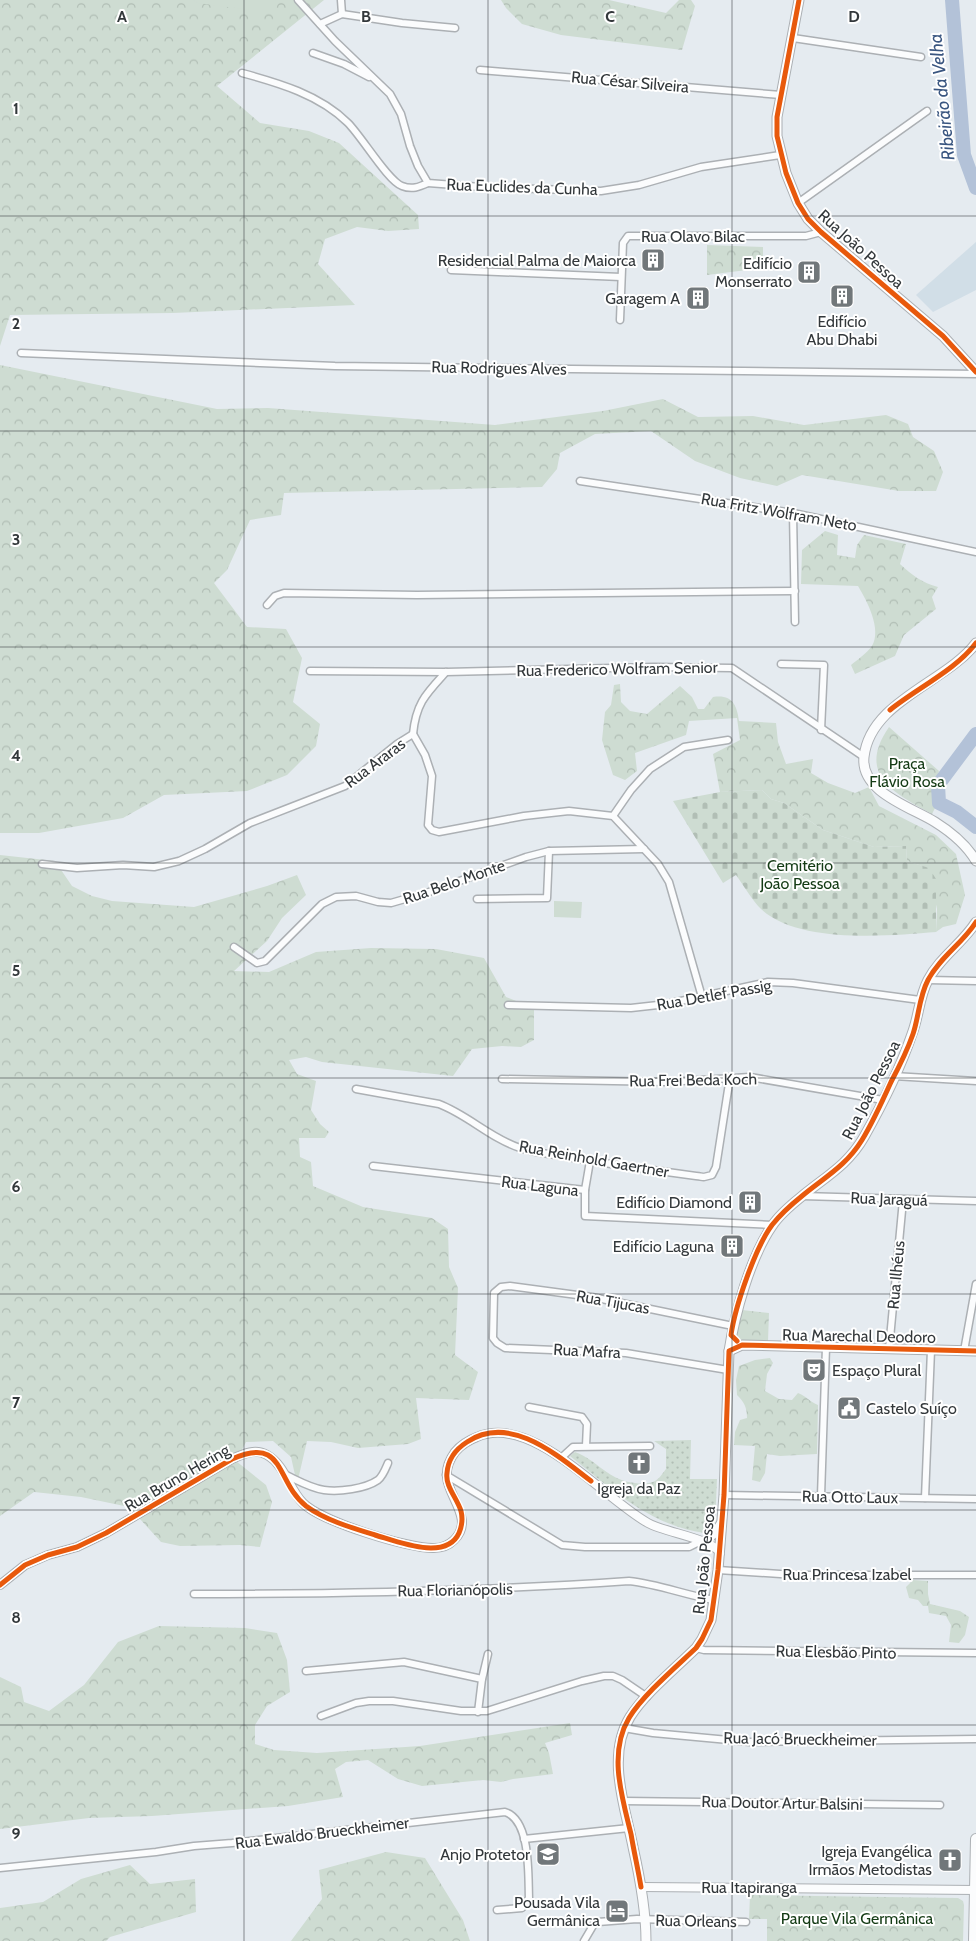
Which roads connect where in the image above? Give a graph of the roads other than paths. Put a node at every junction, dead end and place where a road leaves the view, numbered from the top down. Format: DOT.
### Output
graph roads {
  1 [pos="298,0"];
  2 [pos="341,0"];
  3 [pos="799,0"];
  4 [pos="342,14"];
  5 [pos="320,24"];
  6 [pos="455,28"];
  7 [pos="793,38"];
  8 [pos="313,54"];
  9 [pos="921,57"];
  10 [pos="480,70"];
  11 [pos="242,73"];
  12 [pos="375,80"];
  13 [pos="781,95"];
  14 [pos="927,111"];
  15 [pos="780,156"];
  16 [pos="428,182"];
  17 [pos="798,203"];
  18 [pos="820,232"];
  19 [pos="451,270"];
  20 [pos="621,278"];
  21 [pos="620,320"];
  22 [pos="22,353"];
  23 [pos="976,373"];
  24 [pos="580,481"];
  25 [pos="793,513"];
  26 [pos="976,552"];
  27 [pos="795,591"];
  28 [pos="267,605"];
  29 [pos="795,622"];
  30 [pos="976,643"];
  31 [pos="781,664"];
  32 [pos="310,672"];
  33 [pos="446,672"];
  34 [pos="821,730"];
  35 [pos="413,734"];
  36 [pos="728,740"];
  37 [pos="864,758"];
  38 [pos="614,816"];
  39 [pos="644,849"];
  40 [pos="549,851"];
  41 [pos="976,861"];
  42 [pos="42,864"];
  43 [pos="477,899"];
  44 [pos="976,922"];
  45 [pos="234,947"];
  46 [pos="928,980"];
  47 [pos="976,981"];
  48 [pos="702,997"];
  49 [pos="920,1000"];
  50 [pos="508,1005"];
  51 [pos="730,1076"];
  52 [pos="894,1076"];
  53 [pos="502,1079"];
  54 [pos="976,1081"];
  55 [pos="356,1089"];
  56 [pos="883,1100"];
  57 [pos="590,1161"];
  58 [pos="373,1166"];
  59 [pos="586,1190"];
  60 [pos="802,1196"];
  61 [pos="903,1200"];
  62 [pos="976,1201"];
  63 [pos="772,1225"];
  64 [pos="976,1284"];
  65 [pos="494,1293"];
  66 [pos="732,1330"];
  67 [pos="742,1345"];
  68 [pos="826,1347"];
  69 [pos="889,1349"];
  70 [pos="931,1350"];
  71 [pos="729,1351"];
  72 [pos="964,1351"];
  73 [pos="976,1351"];
  74 [pos="728,1370"];
  75 [pos="529,1408"];
  76 [pos="586,1446"];
  77 [pos="650,1446"];
  78 [pos="561,1458"];
  79 [pos="388,1463"];
  80 [pos="284,1474"];
  81 [pos="446,1475"];
  82 [pos="724,1495"];
  83 [pos="821,1496"];
  84 [pos="925,1498"];
  85 [pos="976,1499"];
  86 [pos="722,1521"];
  87 [pos="703,1541"];
  88 [pos="720,1553"];
  89 [pos="718,1570"];
  90 [pos="976,1575"];
  91 [pos="0,1584"];
  92 [pos="194,1594"];
  93 [pos="714,1600"];
  94 [pos="696,1648"];
  95 [pos="976,1653"];
  96 [pos="488,1654"];
  97 [pos="306,1670"];
  98 [pos="482,1679"];
  99 [pos="647,1697"];
  100 [pos="478,1712"];
  101 [pos="321,1716"];
  102 [pos="624,1728"];
  103 [pos="976,1739"];
  104 [pos="623,1801"];
  105 [pos="940,1805"];
  106 [pos="629,1828"];
  107 [pos="524,1839"];
  108 [pos="976,1839"];
  109 [pos="0,1868"];
  110 [pos="641,1887"];
  111 [pos="975,1890"];
  112 [pos="497,1910"];
  113 [pos="646,1920"];
  114 [pos="746,1922"];
  115 [pos="584,1941"];
  116 [pos="646,1941"];
  117 [pos="974,1941"];
  1 -- 5 [label="street, Rua Euclides da Cunha"];
  2 -- 4 [label="street"];
  3 -- 7 [label="main road, Rua João Pessoa"];
  4 -- 5 [label="street"];
  4 -- 6 [label="street"];
  5 -- 12 [label="street, Rua Euclides da Cunha"];
  7 -- 9 [label="street"];
  7 -- 13 [label="main road, Rua João Pessoa"];
  8 -- 12 [label="street"];
  10 -- 13 [label="street, Rua César Silveira"];
  11 -- 16 [label="street"];
  12 -- 16 [label="street, Rua Euclides da Cunha"];
  13 -- 15 [label="main road, Rua João Pessoa"];
  14 -- 17 [label="street"];
  15 -- 16 [label="street, Rua Euclides da Cunha"];
  15 -- 17 [label="main road, Rua João Pessoa"];
  17 -- 18 [label="main road, Rua João Pessoa"];
  18 -- 20 [label="street, Rua Olavo Bilac"];
  18 -- 23 [label="main road, Rua João Pessoa"];
  19 -- 20 [label="street"];
  20 -- 21 [label="street"];
  22 -- 23 [label="street, Rua Rodrigues Alves"];
  24 -- 25 [label="street, Rua Fritz Wolfram Neto"];
  25 -- 26 [label="street, Rua Fritz Wolfram Neto"];
  25 -- 27 [label="street"];
  27 -- 28 [label="street"];
  27 -- 29 [label="street"];
  30 -- 37 [label="main road"];
  31 -- 34 [label="street"];
  32 -- 33 [label="street, Rua Frederico Wolfram Senior"];
  33 -- 34 [label="street, Rua Frederico Wolfram Senior"];
  33 -- 35 [label="street"];
  34 -- 37 [label="street, Rua Frederico Wolfram Senior"];
  35 -- 38 [label="street, Rua Araras"];
  35 -- 42 [label="street, Rua Araras"];
  36 -- 38 [label="street"];
  37 -- 41 [label="main road"];
  38 -- 39 [label="street"];
  39 -- 40 [label="street, Rua Belo Monte"];
  39 -- 48 [label="street"];
  40 -- 43 [label="street"];
  40 -- 45 [label="street, Rua Belo Monte"];
  44 -- 46 [label="main road, Rua João Pessoa"];
  46 -- 47 [label="street"];
  46 -- 49 [label="main road, Rua João Pessoa"];
  48 -- 49 [label="street, Rua Detlef Passig"];
  48 -- 50 [label="street, Rua Detlef Passig"];
  49 -- 52 [label="main road, Rua João Pessoa"];
  51 -- 53 [label="street, Rua Frei Beda Koch"];
  51 -- 56 [label="street, Rua Frei Beda Koch"];
  51 -- 57 [label="street, Rua Reinhold Gaertner"];
  52 -- 54 [label="street"];
  52 -- 56 [label="main road, Rua João Pessoa"];
  55 -- 57 [label="street, Rua Reinhold Gaertner"];
  56 -- 60 [label="main road, Rua João Pessoa"];
  57 -- 59 [label="street"];
  58 -- 59 [label="street, Rua Laguna"];
  59 -- 63 [label="street, Rua Laguna"];
  60 -- 61 [label="street, Rua Jaraguá"];
  60 -- 63 [label="main road, Rua João Pessoa"];
  61 -- 62 [label="street, Rua Jaraguá"];
  61 -- 69 [label="street, Rua Ilhéus"];
  63 -- 66 [label="main road, Rua João Pessoa"];
  64 -- 72 [label="street"];
  65 -- 66 [label="street, Rua Tijucas"];
  65 -- 74 [label="street, Rua Mafra"];
  66 -- 67 [label="main road"];
  66 -- 71 [label="main road, Rua João Pessoa"];
  67 -- 68 [label="main road, Rua Marechal Deodoro"];
  67 -- 71 [label="main road, Rua Marechal Deodoro"];
  68 -- 69 [label="main road, Rua Marechal Deodoro"];
  68 -- 83 [label="street"];
  69 -- 70 [label="main road, Rua Marechal Deodoro"];
  70 -- 72 [label="main road, Rua Marechal Deodoro"];
  70 -- 84 [label="street"];
  71 -- 74 [label="main road, Rua João Pessoa"];
  72 -- 73 [label="main road, Rua Marechal Deodoro"];
  74 -- 82 [label="main road, Rua João Pessoa"];
  75 -- 76 [label="street"];
  76 -- 77 [label="street"];
  76 -- 78 [label="street"];
  78 -- 81 [label="street"];
  78 -- 87 [label="street"];
  79 -- 80 [label="street"];
  80 -- 81 [label="street, Rua Bruno Hering"];
  80 -- 91 [label="street, Rua Bruno Hering"];
  81 -- 87 [label="street"];
  82 -- 83 [label="street, Rua Otto Laux"];
  82 -- 86 [label="main road, Rua João Pessoa"];
  83 -- 84 [label="street, Rua Otto Laux"];
  84 -- 85 [label="street, Rua Otto Laux"];
  86 -- 87 [label="street"];
  86 -- 88 [label="main road, Rua João Pessoa"];
  87 -- 88 [label="street"];
  88 -- 89 [label="main road, Rua João Pessoa"];
  89 -- 90 [label="street, Rua Princesa Izabel"];
  89 -- 93 [label="main road, Rua João Pessoa"];
  92 -- 93 [label="street, Rua Florianópolis"];
  93 -- 94 [label="main road, Rua João Pessoa"];
  94 -- 95 [label="street, Rua Elesbão Pinto"];
  94 -- 99 [label="main road, Rua João Pessoa"];
  96 -- 98 [label="street"];
  97 -- 98 [label="street"];
  98 -- 100 [label="street"];
  99 -- 100 [label="street"];
  99 -- 102 [label="main road, Rua João Pessoa"];
  100 -- 101 [label="street"];
  102 -- 103 [label="street, Rua Jacó Brueckheimer"];
  102 -- 104 [label="main road, Rua João Pessoa"];
  104 -- 105 [label="street, Rua Doutor Artur Balsini"];
  104 -- 106 [label="main road, Rua João Pessoa"];
  106 -- 107 [label="street"];
  106 -- 110 [label="main road, Rua João Pessoa"];
  107 -- 109 [label="street, Rua Ewaldo Brueckheimer"];
  107 -- 112 [label="street, Rua Ewaldo Brueckheimer"];
  108 -- 111 [label="main road"];
  110 -- 111 [label="street, Rua Itapiranga"];
  110 -- 113 [label="main road, Rua João Pessoa"];
  111 -- 117 [label="main road"];
  113 -- 114 [label="street, Rua Orleans"];
  113 -- 115 [label="street, Rua Orleans"];
  113 -- 116 [label="main road, Rua João Pessoa"];
}
